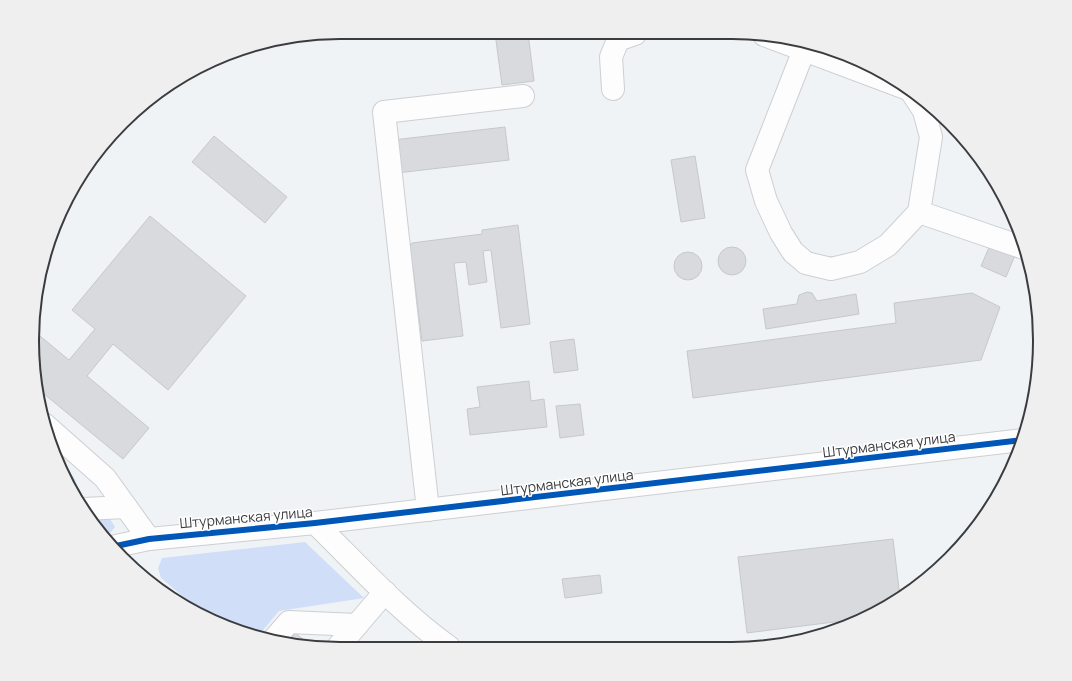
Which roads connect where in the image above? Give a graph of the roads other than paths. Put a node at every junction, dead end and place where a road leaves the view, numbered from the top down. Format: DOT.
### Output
graph roads {
  1 [pos="621,39"];
  2 [pos="791,45"];
  3 [pos="804,50"];
  4 [pos="883,80"];
  5 [pos="612,89"];
  6 [pos="523,96"];
  7 [pos="921,106"];
  8 [pos="919,212"];
  9 [pos="1018,246"];
  10 [pos="53,432"];
  11 [pos="1016,441"];
  12 [pos="126,507"];
  13 [pos="90,509"];
  14 [pos="428,510"];
  15 [pos="315,523"];
  16 [pos="149,539"];
  17 [pos="119,545"];
  18 [pos="385,592"];
  19 [pos="356,625"];
  20 [pos="277,635"];
  21 [pos="341,642"];
  22 [pos="442,642"];
  1 -- 5 [label="street"];
  2 -- 3 [label="street"];
  3 -- 4 [label="street"];
  3 -- 8 [label="street"];
  6 -- 14 [label="street"];
  7 -- 8 [label="street"];
  8 -- 9 [label="street"];
  10 -- 12 [label="street"];
  11 -- 14 [label="street, Штурманская улица"];
  12 -- 13 [label="street"];
  12 -- 16 [label="street"];
  14 -- 15 [label="street, Штурманская улица"];
  15 -- 16 [label="street, Штурманская улица"];
  15 -- 18 [label="street"];
  16 -- 17 [label="street, Штурманская улица"];
  18 -- 19 [label="street"];
  18 -- 22 [label="street"];
  19 -- 20 [label="street"];
  19 -- 21 [label="street"];
}
